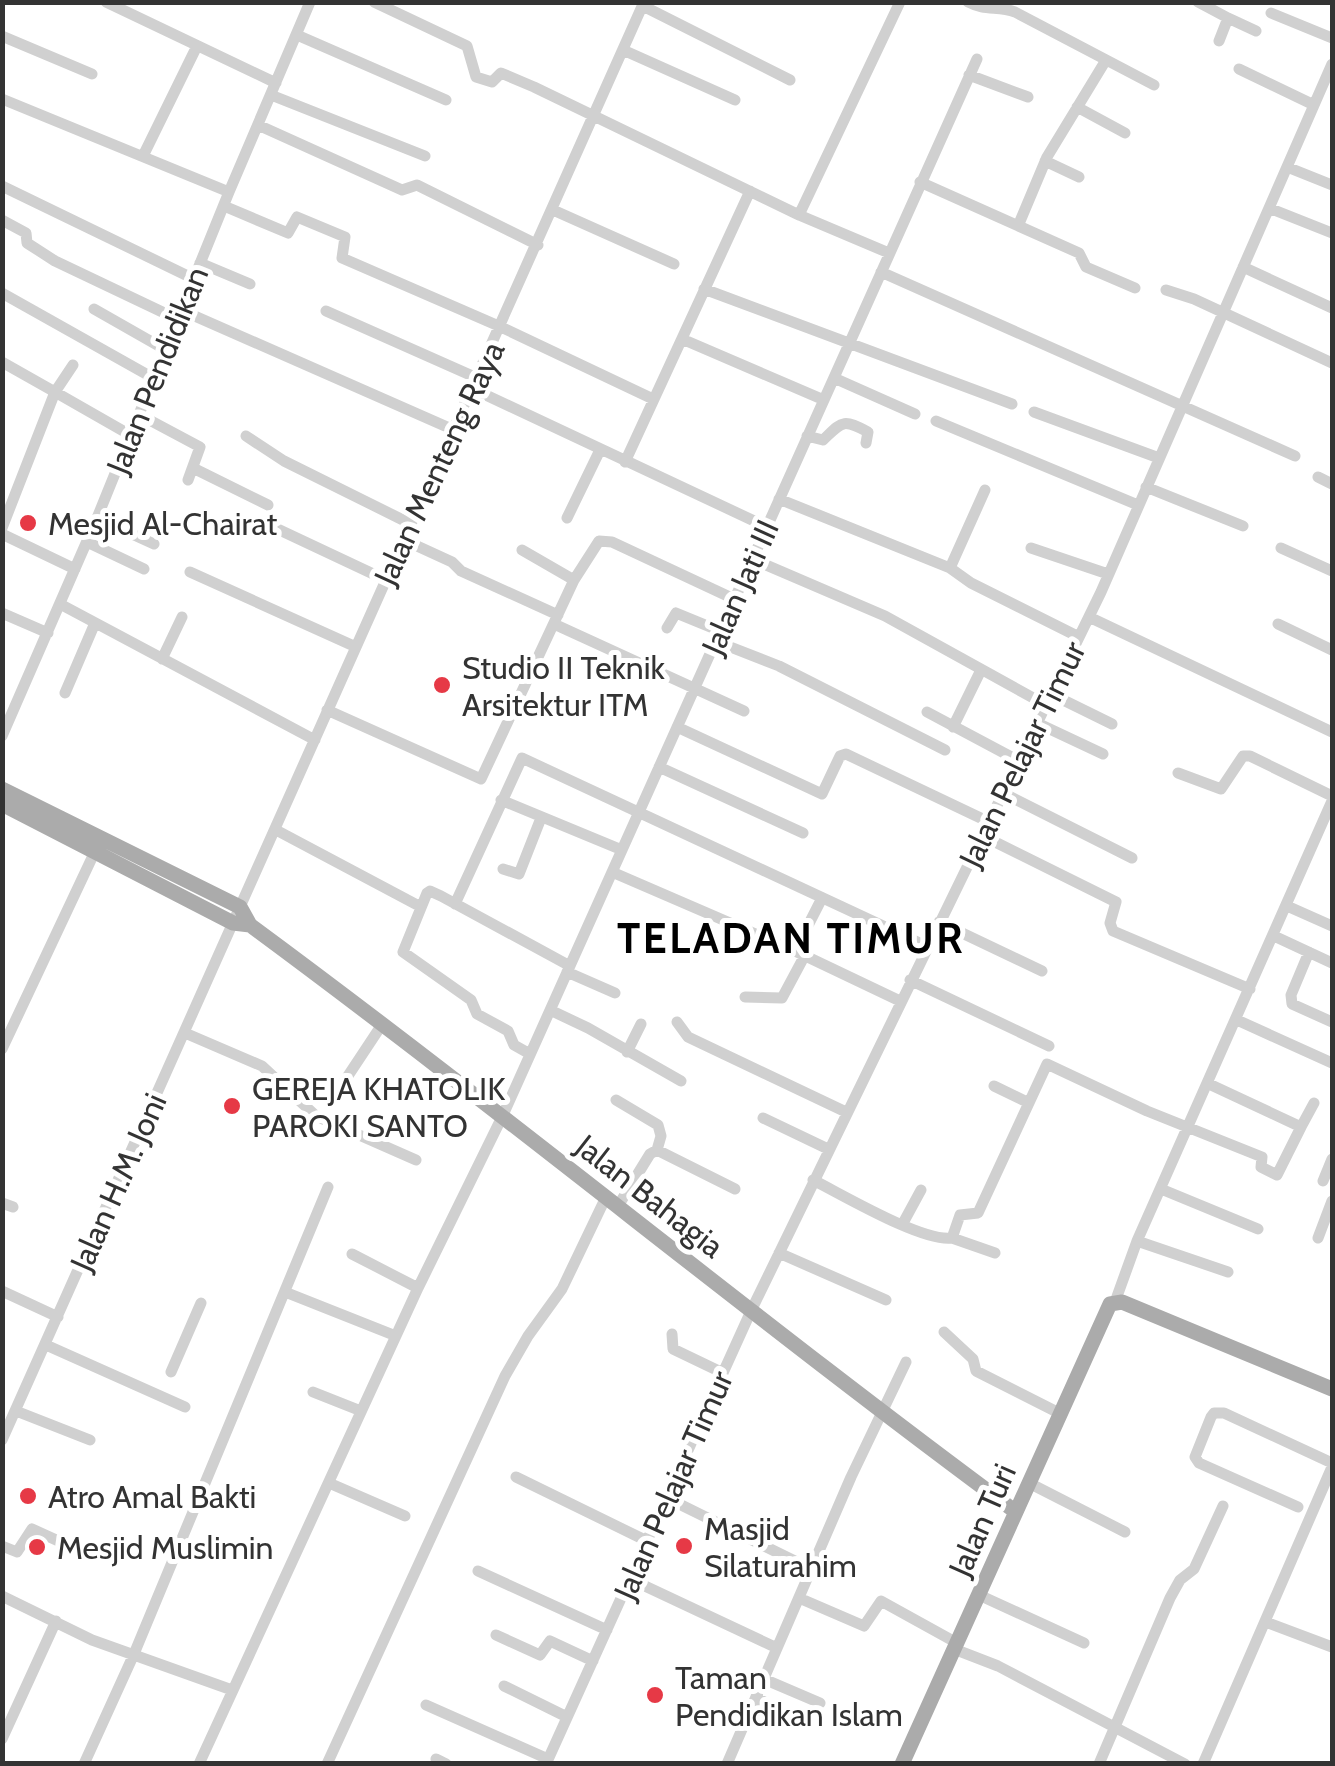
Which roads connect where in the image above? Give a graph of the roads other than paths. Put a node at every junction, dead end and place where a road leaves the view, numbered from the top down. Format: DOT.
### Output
graph roads {
  1 [pos="106,2"];
  2 [pos="310,2"];
  3 [pos="374,2"];
  4 [pos="900,2"];
  5 [pos="968,2"];
  6 [pos="1198,2"];
  7 [pos="643,4"];
  8 [pos="1226,12"];
  9 [pos="1271,13"];
  10 [pos="1256,32"];
  11 [pos="297,34"];
  12 [pos="2,36"];
  13 [pos="1332,38"];
  14 [pos="1219,40"];
  15 [pos="197,46"];
  16 [pos="624,50"];
  17 [pos="977,59"];
  18 [pos="1106,60"];
  19 [pos="1332,64"];
  20 [pos="1238,69"];
  21 [pos="92,74"];
  22 [pos="969,75"];
  23 [pos="790,80"];
  24 [pos="1154,85"];
  25 [pos="274,89"];
  26 [pos="1028,97"];
  27 [pos="2,99"];
  28 [pos="446,100"];
  29 [pos="736,100"];
  30 [pos="1314,105"];
  31 [pos="1077,107"];
  32 [pos="595,115"];
  33 [pos="258,126"];
  34 [pos="1124,133"];
  35 [pos="143,156"];
  36 [pos="425,156"];
  37 [pos="1045,162"];
  38 [pos="1287,167"];
  39 [pos="1080,177"];
  40 [pos="920,182"];
  41 [pos="1332,185"];
  42 [pos="2,186"];
  43 [pos="750,191"];
  44 [pos="229,192"];
  45 [pos="224,206"];
  46 [pos="1269,208"];
  47 [pos="553,210"];
  48 [pos="800,215"];
  49 [pos="2,220"];
  50 [pos="1018,226"];
  51 [pos="1332,233"];
  52 [pos="538,244"];
  53 [pos="889,253"];
  54 [pos="200,263"];
  55 [pos="674,264"];
  56 [pos="1243,268"];
  57 [pos="881,272"];
  58 [pos="194,279"];
  59 [pos="250,284"];
  60 [pos="1135,288"];
  61 [pos="704,289"];
  62 [pos="1166,290"];
  63 [pos="2,293"];
  64 [pos="1332,308"];
  65 [pos="94,309"];
  66 [pos="326,311"];
  67 [pos="1223,313"];
  68 [pos="179,314"];
  69 [pos="502,327"];
  70 [pos="682,339"];
  71 [pos="848,344"];
  72 [pos="166,350"];
  73 [pos="2,362"];
  74 [pos="1332,363"];
  75 [pos="73,365"];
  76 [pos="155,378"];
  77 [pos="834,378"];
  78 [pos="475,383"];
  79 [pos="56,392"];
  80 [pos="653,399"];
  81 [pos="824,400"];
  82 [pos="1012,404"];
  83 [pos="1182,406"];
  84 [pos="1034,412"];
  85 [pos="915,414"];
  86 [pos="140,415"];
  87 [pos="936,422"];
  88 [pos="454,430"];
  89 [pos="132,436"];
  90 [pos="246,436"];
  91 [pos="808,436"];
  92 [pos="866,443"];
  93 [pos="600,450"];
  94 [pos="1294,456"];
  95 [pos="1159,458"];
  96 [pos="625,462"];
  97 [pos="1318,478"];
  98 [pos="1332,484"];
  99 [pos="1146,488"];
  100 [pos="985,490"];
  101 [pos="779,499"];
  102 [pos="268,505"];
  103 [pos="1138,505"];
  104 [pos="97,518"];
  105 [pos="567,518"];
  106 [pos="412,524"];
  107 [pos="269,525"];
  108 [pos="767,526"];
  109 [pos="1242,526"];
  110 [pos="2,531"];
  111 [pos="404,540"];
  112 [pos="87,542"];
  113 [pos="154,544"];
  114 [pos="1031,548"];
  115 [pos="1281,548"];
  116 [pos="522,550"];
  117 [pos="752,558"];
  118 [pos="950,568"];
  119 [pos="75,569"];
  120 [pos="144,569"];
  121 [pos="1332,571"];
  122 [pos="190,572"];
  123 [pos="1108,574"];
  124 [pos="386,580"];
  125 [pos="574,580"];
  126 [pos="734,599"];
  127 [pos="60,604"];
  128 [pos="2,613"];
  129 [pos="182,617"];
  130 [pos="1088,617"];
  131 [pos="556,620"];
  132 [pos="95,623"];
  133 [pos="1278,624"];
  134 [pos="667,628"];
  135 [pos="48,633"];
  136 [pos="718,636"];
  137 [pos="1079,637"];
  138 [pos="356,647"];
  139 [pos="1332,650"];
  140 [pos="162,660"];
  141 [pos="981,670"];
  142 [pos="694,689"];
  143 [pos="65,693"];
  144 [pos="1049,700"];
  145 [pos="327,710"];
  146 [pos="744,711"];
  147 [pos="927,712"];
  148 [pos="1037,723"];
  149 [pos="1112,724"];
  150 [pos="677,727"];
  151 [pos="953,727"];
  152 [pos="1332,732"];
  153 [pos="2,736"];
  154 [pos="314,740"];
  155 [pos="945,750"];
  156 [pos="1103,754"];
  157 [pos="1019,761"];
  158 [pos="659,768"];
  159 [pos="1178,774"];
  160 [pos="2,789"];
  161 [pos="1004,793"];
  162 [pos="1332,798"];
  163 [pos="501,800"];
  164 [pos="2,804"];
  165 [pos="638,812"];
  166 [pos="542,818"];
  167 [pos="989,822"];
  168 [pos="1328,824"];
  169 [pos="276,830"];
  170 [pos="804,833"];
  171 [pos="983,836"];
  172 [pos="98,844"];
  173 [pos="622,850"];
  174 [pos="1132,858"];
  175 [pos="504,869"];
  176 [pos="612,872"];
  177 [pos="822,898"];
  178 [pos="455,904"];
  179 [pos="421,906"];
  180 [pos="1287,906"];
  181 [pos="240,907"];
  182 [pos="938,922"];
  183 [pos="242,924"];
  184 [pos="1332,926"];
  185 [pos="1274,936"];
  186 [pos="926,946"];
  187 [pos="1309,952"];
  188 [pos="800,953"];
  189 [pos="1332,963"];
  190 [pos="568,968"];
  191 [pos="1042,971"];
  192 [pos="910,980"];
  193 [pos="1250,989"];
  194 [pos="616,993"];
  195 [pos="744,997"];
  196 [pos="900,1001"];
  197 [pos="550,1010"];
  198 [pos="1237,1020"];
  199 [pos="382,1022"];
  200 [pos="677,1022"];
  201 [pos="1332,1022"];
  202 [pos="641,1024"];
  203 [pos="184,1033"];
  204 [pos="1049,1046"];
  205 [pos="2,1049"];
  206 [pos="627,1052"];
  207 [pos="530,1054"];
  208 [pos="1332,1062"];
  209 [pos="681,1080"];
  210 [pos="1209,1084"];
  211 [pos="994,1086"];
  212 [pos="616,1100"];
  213 [pos="1027,1102"];
  214 [pos="330,1103"];
  215 [pos="1314,1103"];
  216 [pos="846,1112"];
  217 [pos="503,1115"];
  218 [pos="763,1118"];
  219 [pos="1301,1127"];
  220 [pos="1189,1128"];
  221 [pos="828,1149"];
  222 [pos="657,1150"];
  223 [pos="1332,1159"];
  224 [pos="416,1160"];
  225 [pos="813,1180"];
  226 [pos="1323,1181"];
  227 [pos="328,1187"];
  228 [pos="735,1189"];
  229 [pos="1161,1189"];
  230 [pos="921,1190"];
  231 [pos="1332,1201"];
  232 [pos="612,1202"];
  233 [pos="1329,1222"];
  234 [pos="902,1225"];
  235 [pos="1258,1229"];
  236 [pos="952,1238"];
  237 [pos="1318,1238"];
  238 [pos="1138,1241"];
  239 [pos="779,1253"];
  240 [pos="995,1253"];
  241 [pos="352,1254"];
  242 [pos="1228,1272"];
  243 [pos="418,1288"];
  244 [pos="2,1291"];
  245 [pos="285,1292"];
  246 [pos="886,1300"];
  247 [pos="1115,1302"];
  248 [pos="201,1303"];
  249 [pos="751,1311"];
  250 [pos="58,1317"];
  251 [pos="944,1332"];
  252 [pos="672,1334"];
  253 [pos="396,1336"];
  254 [pos="46,1345"];
  255 [pos="906,1362"];
  256 [pos="723,1373"];
  257 [pos="166,1383"];
  258 [pos="1332,1388"];
  259 [pos="313,1392"];
  260 [pos="185,1407"];
  261 [pos="16,1411"];
  262 [pos="361,1411"];
  263 [pos="1059,1413"];
  264 [pos="883,1414"];
  265 [pos="2,1440"];
  266 [pos="90,1440"];
  267 [pos="1332,1465"];
  268 [pos="516,1477"];
  269 [pos="1029,1482"];
  270 [pos="329,1483"];
  271 [pos="667,1498"];
  272 [pos="1223,1506"];
  273 [pos="1304,1510"];
  274 [pos="1016,1512"];
  275 [pos="405,1516"];
  276 [pos="1125,1532"];
  277 [pos="648,1541"];
  278 [pos="2,1546"];
  279 [pos="76,1549"];
  280 [pos="811,1569"];
  281 [pos="478,1571"];
  282 [pos="630,1579"];
  283 [pos="978,1595"];
  284 [pos="2,1596"];
  285 [pos="799,1598"];
  286 [pos="56,1621"];
  287 [pos="1266,1622"];
  288 [pos="607,1630"];
  289 [pos="496,1635"];
  290 [pos="1084,1643"];
  291 [pos="956,1646"];
  292 [pos="1332,1647"];
  293 [pos="777,1648"];
  294 [pos="134,1654"];
  295 [pos="593,1660"];
  296 [pos="764,1679"];
  297 [pos="504,1686"];
  298 [pos="232,1690"];
  299 [pos="756,1698"];
  300 [pos="820,1702"];
  301 [pos="426,1705"];
  302 [pos="567,1717"];
  303 [pos="802,1720"];
  304 [pos="1114,1729"];
  305 [pos="2,1739"];
  306 [pos="547,1761"];
  307 [pos="84,1764"];
  308 [pos="199,1764"];
  309 [pos="327,1764"];
  310 [pos="728,1764"];
  311 [pos="902,1764"];
  312 [pos="1099,1764"];
  313 [pos="1184,1764"];
  314 [pos="1203,1764"];
  1 -- 15 [label="street"];
  2 -- 11 [label="street, Jalan Pendidikan"];
  3 -- 32 [label="street"];
  4 -- 48 [label="street"];
  5 -- 18 [label="street"];
  6 -- 8 [label="street"];
  7 -- 16 [label="street, Jalan Menteng Raya"];
  7 -- 23 [label="street"];
  8 -- 10 [label="street"];
  8 -- 14 [label="street"];
  9 -- 13 [label="street"];
  11 -- 25 [label="street, Jalan Pendidikan"];
  11 -- 28 [label="street"];
  12 -- 21 [label="street"];
  15 -- 25 [label="street"];
  15 -- 35 [label="street"];
  16 -- 29 [label="street"];
  16 -- 32 [label="street, Jalan Menteng Raya"];
  17 -- 22 [label="street, Jalan Jati III"];
  18 -- 24 [label="street"];
  18 -- 31 [label="street"];
  19 -- 30 [label="street, Jalan Pelajar Timur"];
  20 -- 30 [label="street"];
  22 -- 26 [label="street"];
  22 -- 40 [label="street, Jalan Jati III"];
  25 -- 33 [label="street, Jalan Pendidikan"];
  25 -- 36 [label="street"];
  27 -- 35 [label="street"];
  30 -- 38 [label="street, Jalan Pelajar Timur"];
  31 -- 34 [label="street"];
  31 -- 37 [label="street"];
  32 -- 43 [label="street"];
  32 -- 47 [label="street, Jalan Menteng Raya"];
  33 -- 44 [label="street, Jalan Pendidikan"];
  33 -- 52 [label="street"];
  35 -- 44 [label="street"];
  37 -- 39 [label="street"];
  37 -- 50 [label="street"];
  38 -- 41 [label="street"];
  38 -- 46 [label="street, Jalan Pelajar Timur"];
  40 -- 50 [label="street"];
  40 -- 53 [label="street, Jalan Jati III"];
  42 -- 58 [label="street"];
  43 -- 48 [label="street"];
  43 -- 61 [label="street"];
  44 -- 45 [label="street, Jalan Pendidikan"];
  45 -- 54 [label="street, Jalan Pendidikan"];
  45 -- 69 [label="street"];
  46 -- 51 [label="street"];
  46 -- 56 [label="street, Jalan Pelajar Timur"];
  47 -- 52 [label="street, Jalan Menteng Raya"];
  47 -- 55 [label="street"];
  48 -- 53 [label="street"];
  49 -- 68 [label="street"];
  50 -- 60 [label="street"];
  52 -- 69 [label="street, Jalan Menteng Raya"];
  53 -- 57 [label="street, Jalan Jati III"];
  54 -- 58 [label="street, Jalan Pendidikan"];
  54 -- 59 [label="street"];
  56 -- 64 [label="street"];
  56 -- 67 [label="street, Jalan Pelajar Timur"];
  57 -- 71 [label="street, Jalan Jati III"];
  57 -- 83 [label="street"];
  58 -- 68 [label="street, Jalan Pendidikan"];
  61 -- 70 [label="street"];
  61 -- 71 [label="street"];
  62 -- 67 [label="street"];
  63 -- 76 [label="street"];
  65 -- 72 [label="street"];
  66 -- 78 [label="street"];
  67 -- 74 [label="street"];
  67 -- 83 [label="street, Jalan Pelajar Timur"];
  68 -- 72 [label="street, Jalan Pendidikan"];
  68 -- 88 [label="street"];
  69 -- 78 [label="street, Jalan Menteng Raya"];
  69 -- 80 [label="street"];
  70 -- 80 [label="street"];
  70 -- 81 [label="street"];
  71 -- 77 [label="street, Jalan Jati III"];
  71 -- 82 [label="street"];
  72 -- 76 [label="street, Jalan Pendidikan"];
  73 -- 79 [label="street"];
  75 -- 79 [label="street"];
  76 -- 86 [label="street, Jalan Pendidikan"];
  77 -- 81 [label="street, Jalan Jati III"];
  77 -- 85 [label="street"];
  78 -- 88 [label="street, Jalan Menteng Raya"];
  78 -- 93 [label="street"];
  79 -- 89 [label="street"];
  79 -- 110 [label="street"];
  80 -- 96 [label="street"];
  81 -- 91 [label="street, Jalan Jati III"];
  83 -- 94 [label="street"];
  83 -- 95 [label="street, Jalan Pelajar Timur"];
  84 -- 95 [label="street"];
  86 -- 89 [label="street, Jalan Pendidikan"];
  86 -- 102 [label="street"];
  87 -- 103 [label="street"];
  88 -- 106 [label="street, Jalan Menteng Raya"];
  89 -- 104 [label="street, Jalan Pendidikan"];
  90 -- 106 [label="street"];
  91 -- 92 [label="street"];
  91 -- 101 [label="street, Jalan Jati III"];
  93 -- 96 [label="street"];
  93 -- 105 [label="street"];
  95 -- 99 [label="street, Jalan Pelajar Timur"];
  96 -- 108 [label="street"];
  97 -- 98 [label="street"];
  99 -- 103 [label="street, Jalan Pelajar Timur"];
  99 -- 109 [label="street"];
  100 -- 118 [label="street"];
  101 -- 108 [label="street, Jalan Jati III"];
  101 -- 118 [label="street"];
  103 -- 123 [label="street, Jalan Pelajar Timur"];
  104 -- 112 [label="street, Jalan Pendidikan"];
  104 -- 113 [label="street"];
  106 -- 111 [label="street, Jalan Menteng Raya"];
  107 -- 124 [label="street"];
  108 -- 117 [label="street, Jalan Jati III"];
  110 -- 119 [label="street"];
  111 -- 124 [label="street, Jalan Menteng Raya"];
  111 -- 131 [label="street"];
  112 -- 119 [label="street, Jalan Pendidikan"];
  112 -- 120 [label="street"];
  114 -- 123 [label="street"];
  115 -- 121 [label="street"];
  116 -- 125 [label="street"];
  117 -- 126 [label="street, Jalan Jati III"];
  117 -- 141 [label="street"];
  118 -- 137 [label="street"];
  119 -- 127 [label="street, Jalan Pendidikan"];
  122 -- 138 [label="street"];
  123 -- 130 [label="street, Jalan Pelajar Timur"];
  124 -- 138 [label="street, Jalan Menteng Raya"];
  125 -- 126 [label="street"];
  125 -- 131 [label="street"];
  126 -- 136 [label="street, Jalan Jati III"];
  127 -- 132 [label="street"];
  127 -- 135 [label="street, Jalan Pendidikan"];
  128 -- 135 [label="street"];
  129 -- 140 [label="street"];
  130 -- 137 [label="street, Jalan Pelajar Timur"];
  130 -- 152 [label="street"];
  131 -- 142 [label="street"];
  131 -- 145 [label="street"];
  132 -- 140 [label="street"];
  132 -- 143 [label="street"];
  133 -- 139 [label="street"];
  134 -- 136 [label="street"];
  135 -- 153 [label="street, Jalan Pendidikan"];
  136 -- 142 [label="street, Jalan Jati III"];
  136 -- 155 [label="street"];
  137 -- 144 [label="street, Jalan Pelajar Timur"];
  138 -- 145 [label="street, Jalan Menteng Raya"];
  140 -- 154 [label="street"];
  141 -- 144 [label="street"];
  141 -- 151 [label="street"];
  142 -- 146 [label="street"];
  142 -- 150 [label="street, Jalan Jati III"];
  144 -- 148 [label="street, Jalan Pelajar Timur"];
  144 -- 149 [label="street"];
  145 -- 154 [label="street, Jalan Menteng Raya"];
  147 -- 151 [label="street"];
  148 -- 156 [label="street"];
  148 -- 157 [label="street, Jalan Pelajar Timur"];
  150 -- 158 [label="street, Jalan Jati III"];
  150 -- 167 [label="street"];
  151 -- 157 [label="street"];
  154 -- 169 [label="street, Jalan Menteng Raya"];
  157 -- 161 [label="street, Jalan Pelajar Timur"];
  158 -- 165 [label="street, Jalan Jati III"];
  158 -- 170 [label="street"];
  159 -- 162 [label="street"];
  160 -- 172 [label="main road"];
  161 -- 167 [label="street, Jalan Pelajar Timur"];
  161 -- 174 [label="street"];
  162 -- 168 [label="street"];
  163 -- 165 [label="street"];
  163 -- 166 [label="street"];
  163 -- 178 [label="street"];
  164 -- 172 [label="main road"];
  165 -- 173 [label="street, Jalan Jati III"];
  165 -- 177 [label="street"];
  166 -- 173 [label="street"];
  166 -- 175 [label="street"];
  167 -- 171 [label="street, Jalan Pelajar Timur"];
  168 -- 180 [label="street"];
  169 -- 179 [label="street"];
  169 -- 181 [label="street, Jalan Menteng Raya"];
  171 -- 182 [label="street, Jalan Pelajar Timur"];
  171 -- 193 [label="street"];
  172 -- 181 [label="main road"];
  172 -- 183 [label="main road"];
  172 -- 205 [label="street"];
  173 -- 176 [label="street, Jalan Jati III"];
  176 -- 188 [label="street"];
  176 -- 190 [label="street, Jalan Jati III"];
  177 -- 186 [label="street"];
  177 -- 188 [label="street"];
  178 -- 179 [label="street"];
  178 -- 190 [label="street"];
  179 -- 207 [label="street"];
  180 -- 184 [label="street"];
  180 -- 185 [label="street"];
  181 -- 183 [label="main road, Jalan Bahagia"];
  182 -- 186 [label="street, Jalan Pelajar Timur"];
  182 -- 191 [label="street"];
  183 -- 199 [label="main road, Jalan Bahagia"];
  183 -- 203 [label="street, Jalan H.M. Joni"];
  185 -- 187 [label="street"];
  185 -- 193 [label="street"];
  186 -- 192 [label="street, Jalan Pelajar Timur"];
  187 -- 189 [label="street"];
  187 -- 201 [label="street"];
  188 -- 195 [label="street"];
  188 -- 196 [label="street"];
  190 -- 194 [label="street"];
  190 -- 197 [label="street, Jalan Jati III"];
  192 -- 196 [label="street, Jalan Pelajar Timur"];
  192 -- 204 [label="street"];
  193 -- 198 [label="street"];
  196 -- 216 [label="street, Jalan Pelajar Timur"];
  197 -- 206 [label="street"];
  197 -- 207 [label="street, Jalan Jati III"];
  198 -- 208 [label="street"];
  198 -- 210 [label="street"];
  199 -- 214 [label="street"];
  199 -- 217 [label="main road, Jalan Bahagia"];
  200 -- 216 [label="street"];
  202 -- 206 [label="street"];
  203 -- 224 [label="street"];
  203 -- 250 [label="street, Jalan H.M. Joni"];
  206 -- 209 [label="street"];
  207 -- 217 [label="street, Jalan Jati III"];
  210 -- 219 [label="street"];
  210 -- 220 [label="street"];
  211 -- 213 [label="street"];
  212 -- 222 [label="street"];
  213 -- 220 [label="street"];
  213 -- 236 [label="street"];
  215 -- 219 [label="street"];
  216 -- 221 [label="street, Jalan Pelajar Timur"];
  217 -- 232 [label="main road, Jalan Bahagia"];
  217 -- 243 [label="street, Jalan Jati III"];
  218 -- 221 [label="street"];
  219 -- 220 [label="street"];
  220 -- 229 [label="street"];
  221 -- 225 [label="street, Jalan Pelajar Timur"];
  222 -- 228 [label="street"];
  222 -- 232 [label="street"];
  223 -- 226 [label="street"];
  225 -- 234 [label="street"];
  225 -- 239 [label="street, Jalan Pelajar Timur"];
  227 -- 245 [label="street"];
  229 -- 235 [label="street"];
  229 -- 238 [label="street"];
  230 -- 234 [label="street"];
  231 -- 233 [label="street"];
  232 -- 249 [label="main road, Jalan Bahagia"];
  232 -- 309 [label="street"];
  233 -- 237 [label="street"];
  234 -- 236 [label="street"];
  236 -- 240 [label="street"];
  238 -- 242 [label="street"];
  238 -- 247 [label="street"];
  239 -- 246 [label="street"];
  239 -- 249 [label="street, Jalan Pelajar Timur"];
  241 -- 243 [label="street"];
  243 -- 253 [label="street, Jalan Jati III"];
  244 -- 250 [label="street"];
  245 -- 253 [label="street"];
  245 -- 294 [label="street"];
  247 -- 258 [label="main road"];
  247 -- 263 [label="main road, Jalan Turi"];
  248 -- 257 [label="street"];
  249 -- 256 [label="street, Jalan Pelajar Timur"];
  249 -- 264 [label="main road, Jalan Bahagia"];
  250 -- 254 [label="street, Jalan H.M. Joni"];
  251 -- 263 [label="street"];
  252 -- 256 [label="street"];
  253 -- 262 [label="street, Jalan Jati III"];
  254 -- 257 [label="street"];
  254 -- 261 [label="street, Jalan H.M. Joni"];
  255 -- 264 [label="street"];
  256 -- 271 [label="street, Jalan Pelajar Timur"];
  257 -- 260 [label="street"];
  259 -- 262 [label="street"];
  261 -- 265 [label="street, Jalan H.M. Joni"];
  261 -- 266 [label="street"];
  262 -- 270 [label="street, Jalan Jati III"];
  263 -- 269 [label="main road, Jalan Turi"];
  264 -- 274 [label="main road, Jalan Bahagia"];
  264 -- 280 [label="street"];
  267 -- 273 [label="street"];
  267 -- 273 [label="street"];
  268 -- 277 [label="street"];
  269 -- 274 [label="main road, Jalan Turi"];
  269 -- 276 [label="street"];
  270 -- 275 [label="street"];
  270 -- 298 [label="street, Jalan Jati III"];
  271 -- 277 [label="street, Jalan Pelajar Timur"];
  271 -- 280 [label="street"];
  272 -- 304 [label="street"];
  273 -- 287 [label="street"];
  274 -- 283 [label="main road, Jalan Turi"];
  277 -- 282 [label="street, Jalan Pelajar Timur"];
  278 -- 279 [label="street"];
  280 -- 285 [label="street"];
  281 -- 288 [label="street"];
  282 -- 288 [label="street, Jalan Pelajar Timur"];
  282 -- 293 [label="street"];
  283 -- 290 [label="street"];
  283 -- 291 [label="main road, Jalan Turi"];
  284 -- 286 [label="street"];
  285 -- 291 [label="street"];
  285 -- 293 [label="street"];
  286 -- 294 [label="street"];
  286 -- 305 [label="street"];
  287 -- 292 [label="street"];
  287 -- 314 [label="street"];
  288 -- 295 [label="street, Jalan Pelajar Timur"];
  289 -- 295 [label="street"];
  291 -- 304 [label="street"];
  291 -- 311 [label="main road, Jalan Turi"];
  293 -- 296 [label="street"];
  294 -- 298 [label="street"];
  294 -- 307 [label="street"];
  295 -- 302 [label="street, Jalan Pelajar Timur"];
  296 -- 299 [label="street"];
  296 -- 300 [label="street"];
  297 -- 302 [label="street"];
  298 -- 308 [label="street, Jalan Jati III"];
  299 -- 303 [label="street"];
  299 -- 310 [label="street"];
  301 -- 306 [label="street"];
  302 -- 306 [label="street, Jalan Pelajar Timur"];
  304 -- 312 [label="street"];
  304 -- 313 [label="street"];
}
